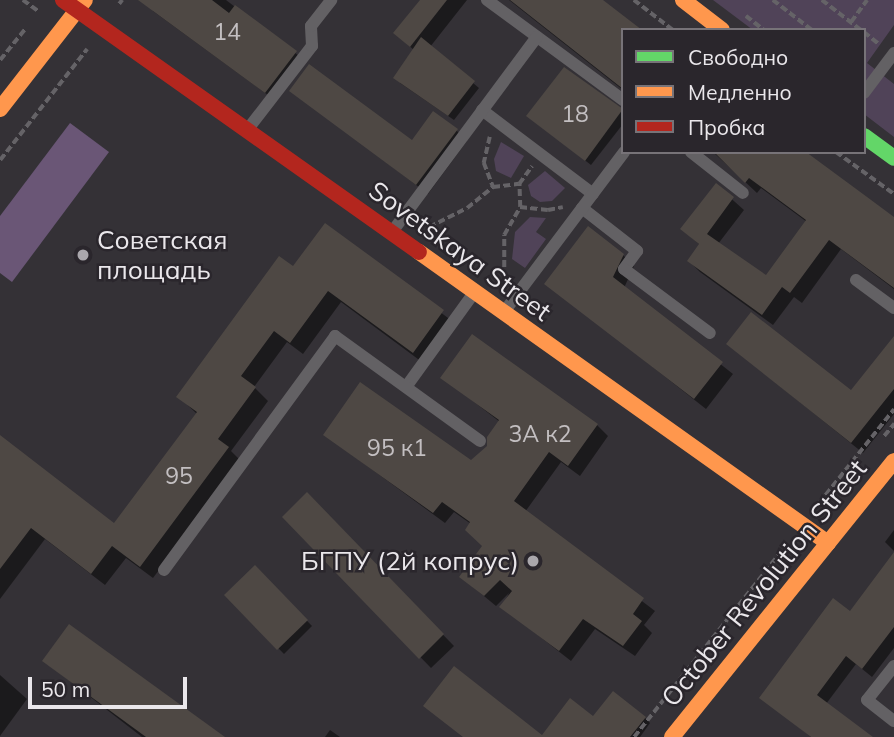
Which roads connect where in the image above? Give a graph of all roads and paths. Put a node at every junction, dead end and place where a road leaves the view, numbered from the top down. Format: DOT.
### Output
graph roads {
  1 [pos="23,0"];
  2 [pos="63,0"];
  3 [pos="331,0"];
  4 [pos="487,0"];
  5 [pos="634,0"];
  6 [pos="683,0"];
  7 [pos="773,0"];
  8 [pos="822,0"];
  9 [pos="867,0"];
  10 [pos="81,5"];
  11 [pos="850,22"];
  12 [pos="670,28"];
  13 [pos="719,28"];
  14 [pos="809,28"];
  15 [pos="858,28"];
  16 [pos="537,37"];
  17 [pos="88,49"];
  18 [pos="894,53"];
  19 [pos="0,60"];
  20 [pos="866,90"];
  21 [pos="621,99"];
  22 [pos="0,109"];
  23 [pos="482,110"];
  24 [pos="495,128"];
  25 [pos="247,130"];
  26 [pos="866,137"];
  27 [pos="623,154"];
  28 [pos="694,154"];
  29 [pos="839,154"];
  30 [pos="894,158"];
  31 [pos="0,160"];
  32 [pos="734,167"];
  33 [pos="726,180"];
  34 [pos="493,187"];
  35 [pos="743,193"];
  36 [pos="593,194"];
  37 [pos="894,194"];
  38 [pos="578,204"];
  39 [pos="520,207"];
  40 [pos="429,227"];
  41 [pos="392,232"];
  42 [pos="503,280"];
  43 [pos="856,280"];
  44 [pos="475,291"];
  45 [pos="894,308"];
  46 [pos="504,312"];
  47 [pos="710,333"];
  48 [pos="406,387"];
  49 [pos="894,409"];
  50 [pos="480,441"];
  51 [pos="894,461"];
  52 [pos="817,506"];
  53 [pos="788,542"];
  54 [pos="828,543"];
  55 [pos="163,570"];
  56 [pos="894,666"];
  57 [pos="894,721"];
  58 [pos="634,737"];
  59 [pos="672,737"];
  1 -- 19 [label="path"];
  2 -- 10 [label="street, Sovetskaya Street"];
  3 -- 25 [label="lane"];
  4 -- 16 [label="lane"];
  5 -- 12 [label="path"];
  6 -- 13 [label="street"];
  7 -- 14 [label="path"];
  8 -- 11 [label="path"];
  9 -- 11 [label="path"];
  10 -- 22 [label="street"];
  10 -- 25 [label="street, Sovetskaya Street"];
  11 -- 15 [label="path"];
  16 -- 21 [label="lane"];
  16 -- 23 [label="lane"];
  17 -- 31 [label="path"];
  18 -- 20 [label="lane"];
  23 -- 36 [label="lane"];
  23 -- 41 [label="lane"];
  24 -- 34 [label="path"];
  25 -- 41 [label="street, Sovetskaya Street"];
  26 -- 30 [label="street"];
  27 -- 36 [label="lane"];
  28 -- 33 [label="lane"];
  29 -- 37 [label="path"];
  32 -- 33 [label="lane"];
  33 -- 35 [label="lane"];
  34 -- 39 [label="path"];
  34 -- 40 [label="path"];
  36 -- 38 [label="lane"];
  38 -- 39 [label="path"];
  38 -- 46 [label="lane"];
  38 -- 47 [label="lane"];
  39 -- 42 [label="path"];
  41 -- 44 [label="street, Sovetskaya Street"];
  43 -- 45 [label="lane"];
  44 -- 46 [label="street, Sovetskaya Street"];
  44 -- 48 [label="lane"];
  46 -- 54 [label="street, Sovetskaya Street"];
  48 -- 50 [label="lane"];
  48 -- 55 [label="lane"];
  49 -- 52 [label="path"];
  51 -- 54 [label="street, October Revolution Street"];
  53 -- 58 [label="path"];
  54 -- 59 [label="street, October Revolution Street"];
  56 -- 57 [label="lane"];
}
